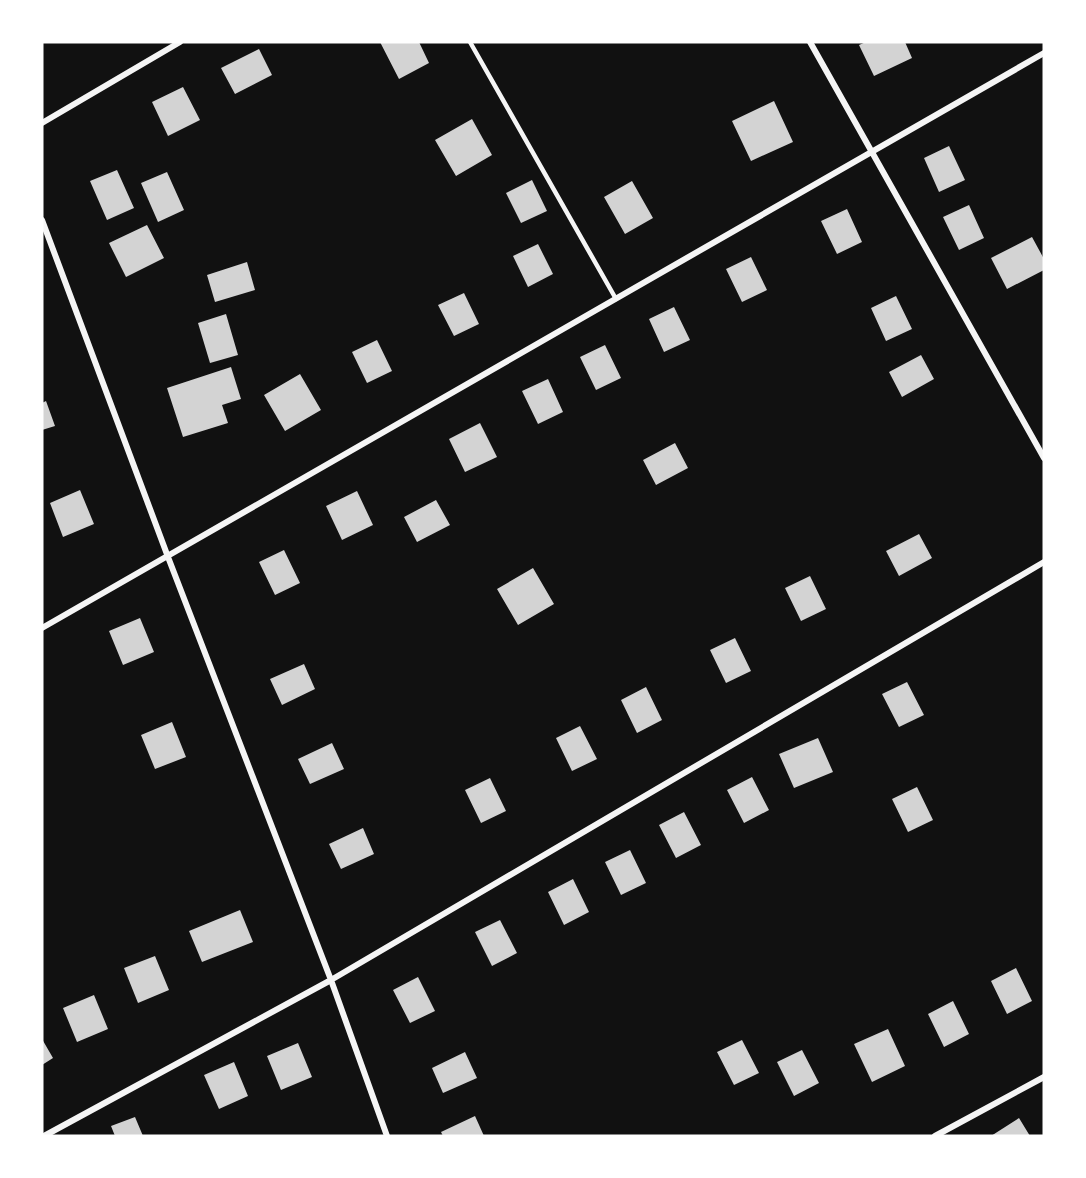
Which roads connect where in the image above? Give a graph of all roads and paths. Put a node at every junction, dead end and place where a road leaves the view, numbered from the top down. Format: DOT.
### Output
graph roads {
  1 [pos="180,42"];
  2 [pos="470,42"];
  3 [pos="810,42"];
  4 [pos="1044,53"];
  5 [pos="42,123"];
  6 [pos="872,152"];
  7 [pos="42,220"];
  8 [pos="616,299"];
  9 [pos="1044,458"];
  10 [pos="168,557"];
  11 [pos="1044,562"];
  12 [pos="42,628"];
  13 [pos="331,980"];
  14 [pos="1044,1077"];
  15 [pos="44,1136"];
  16 [pos="387,1136"];
  17 [pos="935,1136"];
  1 -- 5 [label="street"];
  2 -- 8 [label="lane"];
  3 -- 6 [label="street"];
  4 -- 6 [label="street"];
  6 -- 8 [label="street"];
  6 -- 9 [label="street"];
  7 -- 10 [label="street"];
  8 -- 10 [label="street"];
  10 -- 12 [label="street"];
  10 -- 13 [label="street"];
  11 -- 13 [label="street"];
  13 -- 15 [label="street"];
  13 -- 16 [label="street"];
  14 -- 17 [label="street"];
}
